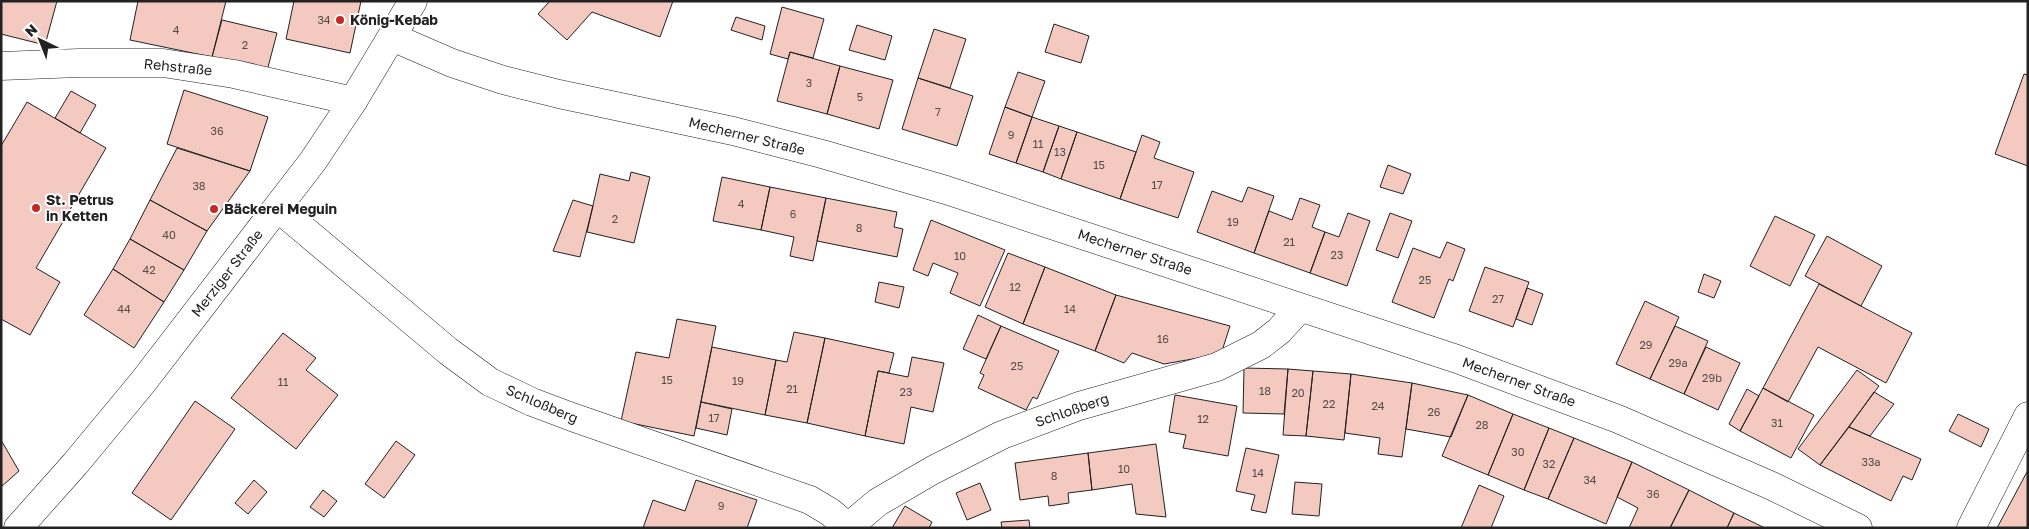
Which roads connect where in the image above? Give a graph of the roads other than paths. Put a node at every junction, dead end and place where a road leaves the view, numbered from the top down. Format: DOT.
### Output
graph roads {
  1 [pos="413,1"];
  2 [pos="392,37"];
  3 [pos="1,66"];
  4 [pos="353,100"];
  5 [pos="278,208"];
  6 [pos="1300,308"];
  7 [pos="2027,418"];
  8 [pos="848,527"];
  9 [pos="18,528"];
  10 [pos="1858,528"];
  11 [pos="1971,528"];
  1 -- 2 [label="main road, Merziger Straße"];
  2 -- 4 [label="main road, Merziger Straße"];
  2 -- 6 [label="main road, Mecherner Straße"];
  3 -- 4 [label="main road, Rehstraße"];
  4 -- 5 [label="main road, Merziger Straße"];
  5 -- 8 [label="main road, Schloßberg"];
  5 -- 9 [label="main road, Merziger Straße"];
  6 -- 8 [label="main road, Schloßberg"];
  6 -- 10 [label="main road, Mecherner Straße"];
  7 -- 11 [label="main road"];
}
